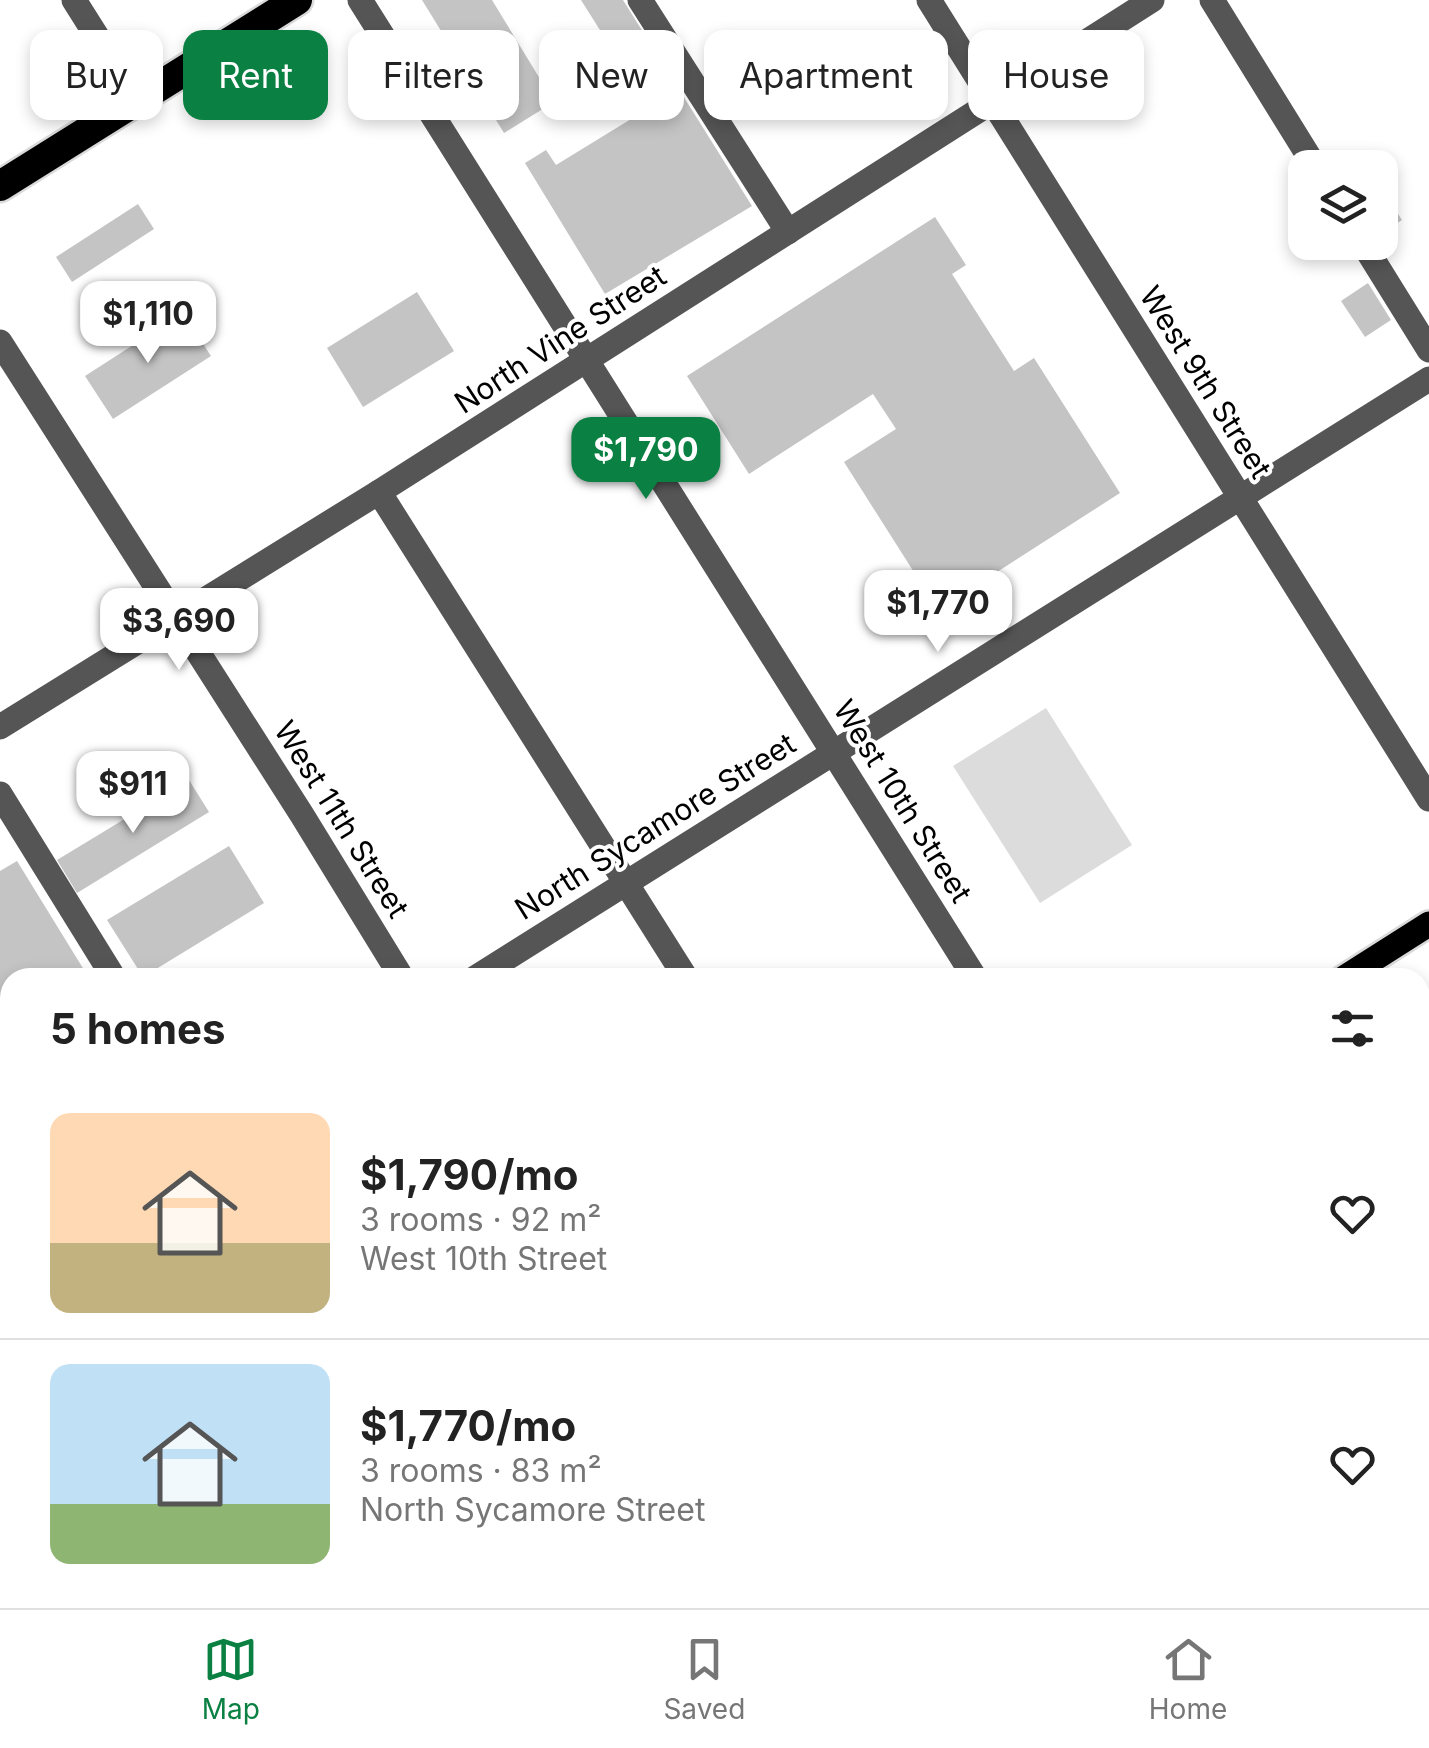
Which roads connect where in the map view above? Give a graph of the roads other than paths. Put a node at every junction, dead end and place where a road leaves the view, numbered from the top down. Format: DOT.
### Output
graph roads {
  1 [pos="74,0"];
  2 [pos="297,0"];
  3 [pos="360,0"];
  4 [pos="640,0"];
  5 [pos="929,0"];
  6 [pos="1152,0"];
  7 [pos="1212,0"];
  8 [pos="93,30"];
  9 [pos="1105,30"];
  10 [pos="968,63"];
  11 [pos="163,84"];
  12 [pos="968,117"];
  13 [pos="106,120"];
  14 [pos="1003,120"];
  15 [pos="1305,150"];
  16 [pos="0,186"];
  17 [pos="788,232"];
  18 [pos="1373,260"];
  19 [pos="0,342"];
  20 [pos="1429,350"];
  21 [pos="588,359"];
  22 [pos="1429,379"];
  23 [pos="379,492"];
  24 [pos="1240,498"];
  25 [pos="176,618"];
  26 [pos="0,727"];
  27 [pos="835,752"];
  28 [pos="0,794"];
  29 [pos="1429,799"];
  30 [pos="626,883"];
  31 [pos="1429,924"];
  32 [pos="108,968"];
  33 [pos="396,968"];
  34 [pos="491,968"];
  35 [pos="680,968"];
  36 [pos="969,968"];
  37 [pos="1360,968"];
  1 -- 8 [label="street"];
  2 -- 11 [label="highway"];
  3 -- 21 [label="street, West 10th Street"];
  4 -- 17 [label="street"];
  5 -- 10 [label="street, West 9th Street"];
  6 -- 9 [label="street, North Vine Street"];
  7 -- 15 [label="street"];
  12 -- 17 [label="street, North Vine Street"];
  13 -- 16 [label="highway"];
  14 -- 24 [label="street, West 9th Street"];
  17 -- 21 [label="street, North Vine Street"];
  18 -- 20 [label="street"];
  19 -- 25 [label="street, West 11th Street"];
  21 -- 23 [label="street, North Vine Street"];
  21 -- 27 [label="street, West 10th Street"];
  22 -- 24 [label="street, North Sycamore Street"];
  23 -- 25 [label="street, North Vine Street"];
  23 -- 30 [label="street"];
  24 -- 27 [label="street, North Sycamore Street"];
  24 -- 29 [label="street, West 9th Street"];
  25 -- 26 [label="street, North Vine Street"];
  25 -- 33 [label="street, West 11th Street"];
  27 -- 30 [label="street, North Sycamore Street"];
  27 -- 36 [label="street, West 10th Street"];
  28 -- 32 [label="street"];
  30 -- 34 [label="street, North Sycamore Street"];
  30 -- 35 [label="street"];
  31 -- 37 [label="main road"];
}
